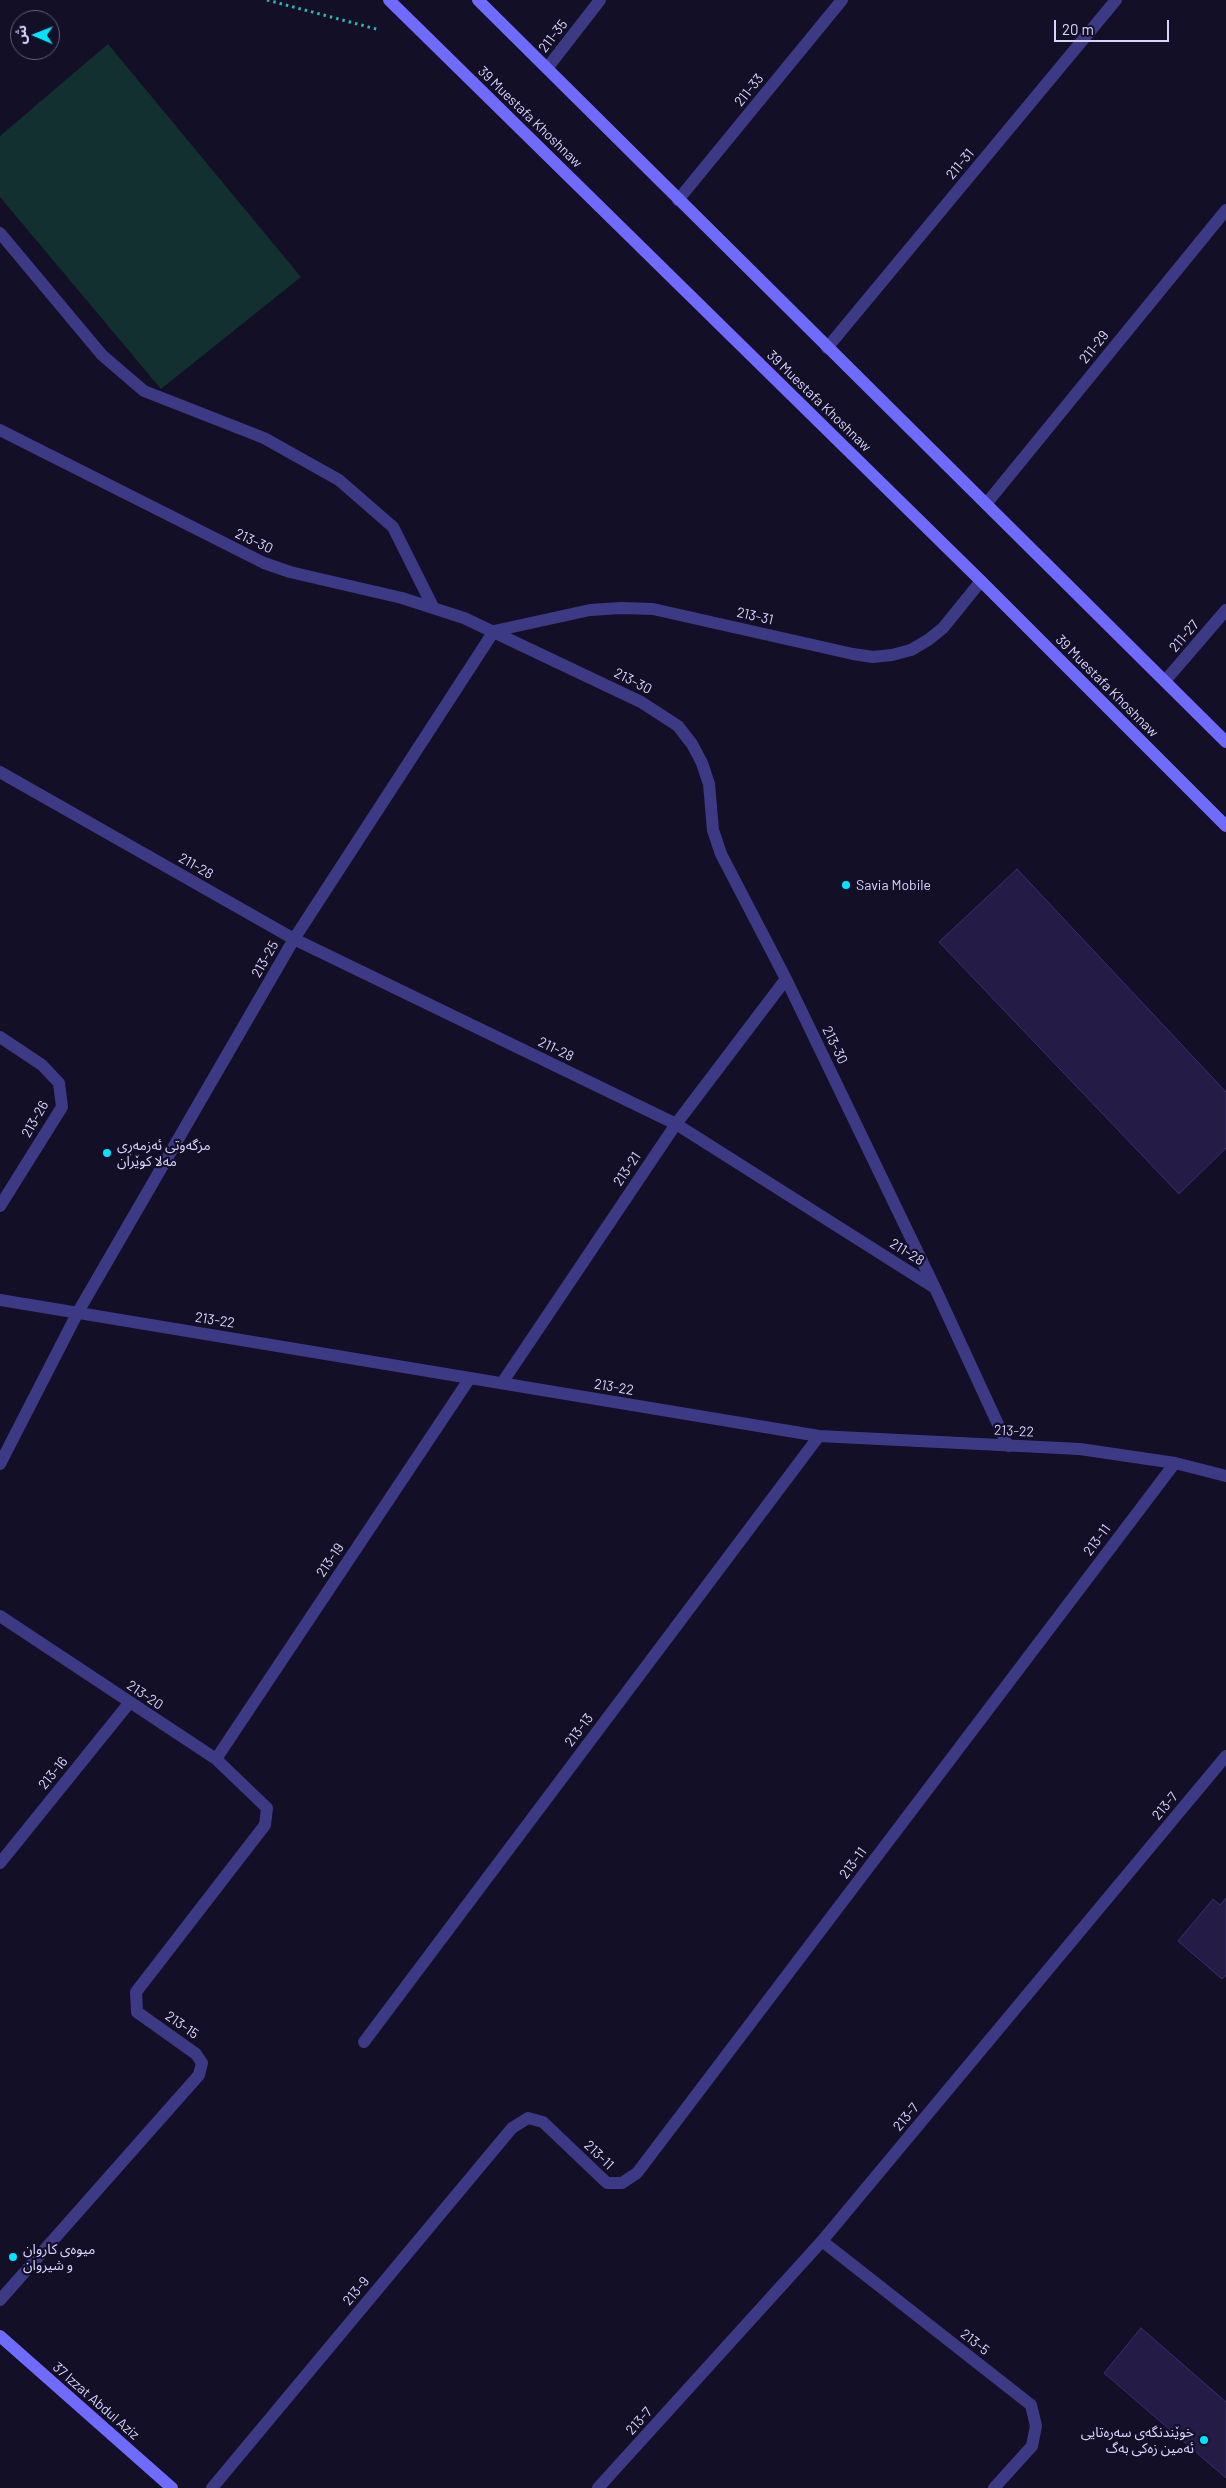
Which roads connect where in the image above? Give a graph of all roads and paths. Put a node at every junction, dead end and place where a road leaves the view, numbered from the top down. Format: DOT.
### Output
graph roads {
  1 [pos="267,0"];
  2 [pos="389,0"];
  3 [pos="478,0"];
  4 [pos="600,0"];
  5 [pos="842,0"];
  6 [pos="1116,0"];
  7 [pos="387,32"];
  8 [pos="548,67"];
  9 [pos="678,200"];
  10 [pos="1226,210"];
  11 [pos="0,234"];
  12 [pos="827,348"];
  13 [pos="0,430"];
  14 [pos="986,504"];
  15 [pos="981,581"];
  16 [pos="434,607"];
  17 [pos="1226,610"];
  18 [pos="494,631"];
  19 [pos="1165,681"];
  20 [pos="1226,742"];
  21 [pos="0,772"];
  22 [pos="1226,826"];
  23 [pos="294,940"];
  24 [pos="786,979"];
  25 [pos="0,1037"];
  26 [pos="676,1124"];
  27 [pos="0,1206"];
  28 [pos="935,1288"];
  29 [pos="0,1300"];
  30 [pos="78,1312"];
  31 [pos="470,1378"];
  32 [pos="502,1383"];
  33 [pos="819,1436"];
  34 [pos="1008,1446"];
  35 [pos="1175,1463"];
  36 [pos="0,1464"];
  37 [pos="1226,1476"];
  38 [pos="0,1616"];
  39 [pos="130,1702"];
  40 [pos="1226,1756"];
  41 [pos="216,1759"];
  42 [pos="267,1808"];
  43 [pos="0,1863"];
  44 [pos="364,2042"];
  45 [pos="528,2118"];
  46 [pos="822,2241"];
  47 [pos="0,2300"];
  48 [pos="0,2336"];
  49 [pos="172,2488"];
  50 [pos="212,2488"];
  51 [pos="598,2488"];
  52 [pos="994,2488"];
  1 -- 7 [label="path"];
  2 -- 15 [label="main road, 39 Muestafa Khoshnaw"];
  3 -- 8 [label="main road"];
  4 -- 8 [label="street, 211-35"];
  5 -- 9 [label="street, 211-33"];
  6 -- 12 [label="street, 211-31"];
  8 -- 9 [label="main road"];
  9 -- 12 [label="main road"];
  10 -- 14 [label="street, 211-29"];
  11 -- 16 [label="street"];
  12 -- 14 [label="main road"];
  13 -- 16 [label="street, 213-30"];
  14 -- 19 [label="main road"];
  15 -- 18 [label="street, 213-31"];
  15 -- 22 [label="main road, 39 Muestafa Khoshnaw"];
  16 -- 18 [label="street, 213-30"];
  17 -- 19 [label="street, 211-27"];
  18 -- 23 [label="street, 213-25"];
  18 -- 24 [label="street, 213-30"];
  19 -- 20 [label="main road"];
  21 -- 23 [label="street, 211-28"];
  23 -- 26 [label="street, 211-28"];
  23 -- 30 [label="street, 213-25"];
  24 -- 26 [label="street, 213-21"];
  24 -- 28 [label="street, 213-30"];
  25 -- 27 [label="street, 213-26"];
  26 -- 28 [label="street, 211-28"];
  26 -- 32 [label="street, 213-21"];
  28 -- 34 [label="street"];
  29 -- 30 [label="street, 213-22"];
  30 -- 31 [label="street, 213-22"];
  30 -- 36 [label="street, 213-25"];
  31 -- 32 [label="street, 213-22"];
  31 -- 41 [label="street, 213-19"];
  32 -- 33 [label="street, 213-22"];
  33 -- 34 [label="street, 213-22"];
  33 -- 44 [label="street, 213-13"];
  34 -- 35 [label="street, 213-22"];
  35 -- 37 [label="street, 213-22"];
  35 -- 45 [label="street, 213-11"];
  38 -- 39 [label="street, 213-20"];
  39 -- 41 [label="street, 213-20"];
  39 -- 43 [label="street, 213-16"];
  40 -- 46 [label="street, 213-7"];
  41 -- 42 [label="street, 213-20"];
  42 -- 47 [label="street, 213-15"];
  45 -- 50 [label="street, 213-9"];
  46 -- 51 [label="street, 213-7"];
  46 -- 52 [label="street, 213-5"];
  48 -- 49 [label="main road, 37 Izzat Abdul Aziz"];
}
